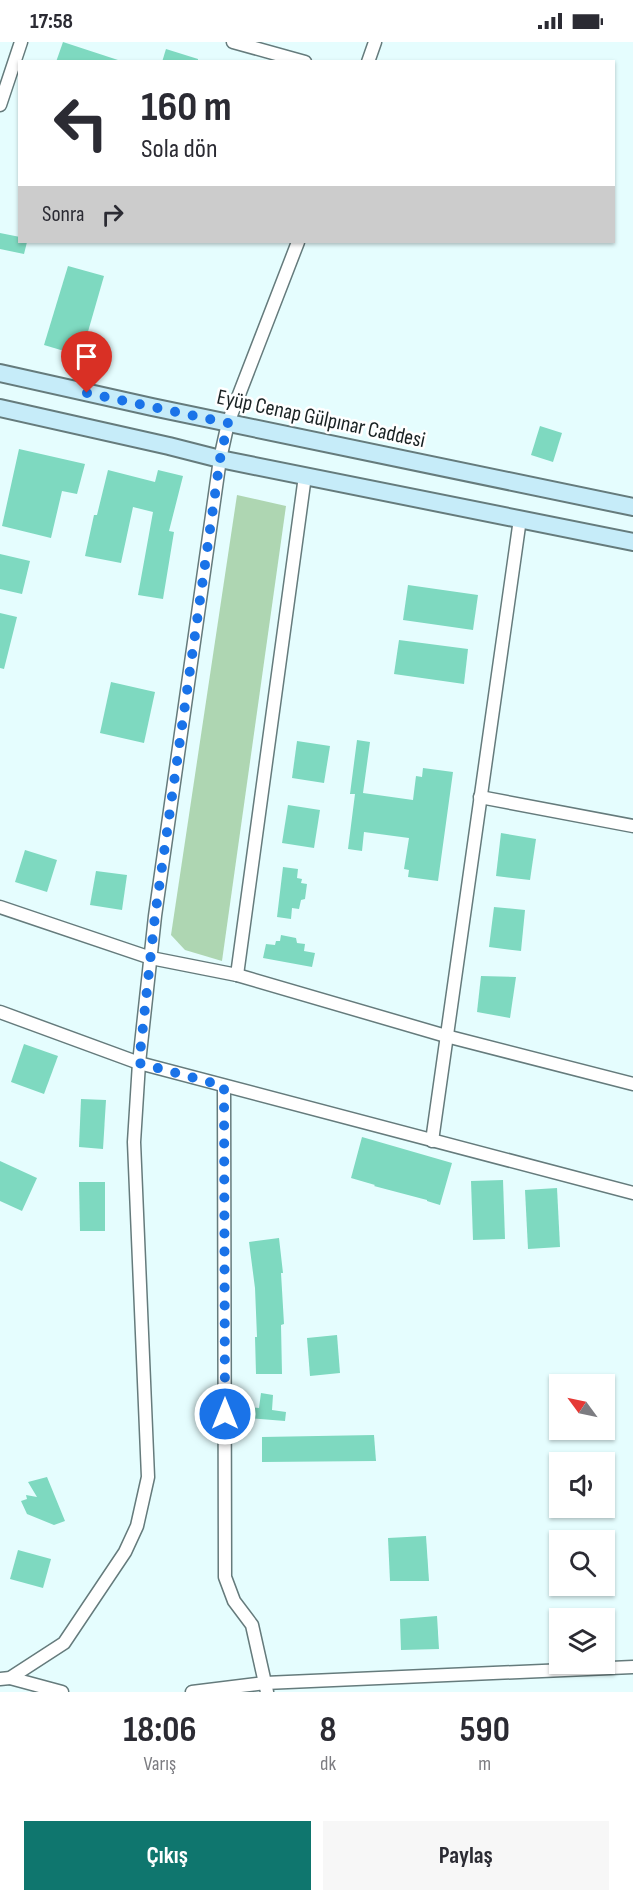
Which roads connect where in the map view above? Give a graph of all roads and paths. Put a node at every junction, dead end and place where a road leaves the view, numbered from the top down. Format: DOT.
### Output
graph roads {
  1 [pos="21,42"];
  2 [pos="232,42"];
  3 [pos="375,42"];
  4 [pos="298,60"];
  5 [pos="369,60"];
  6 [pos="0,105"];
  7 [pos="298,243"];
  8 [pos="0,373"];
  9 [pos="0,408"];
  10 [pos="228,423"];
  11 [pos="220,459"];
  12 [pos="305,476"];
  13 [pos="633,507"];
  14 [pos="520,519"];
  15 [pos="633,542"];
  16 [pos="480,797"];
  17 [pos="633,826"];
  18 [pos="0,907"];
  19 [pos="151,958"];
  20 [pos="237,975"];
  21 [pos="0,1012"];
  22 [pos="446,1036"];
  23 [pos="139,1063"];
  24 [pos="633,1084"];
  25 [pos="224,1086"];
  26 [pos="432,1141"];
  27 [pos="633,1193"];
  28 [pos="633,1667"];
  29 [pos="5,1679"];
  30 [pos="266,1688"];
  31 [pos="35,1689"];
  32 [pos="62,1692"];
  33 [pos="192,1692"];
  1 -- 6 [label="street"];
  2 -- 4 [label="street"];
  3 -- 5 [label="street"];
  7 -- 10 [label="street"];
  8 -- 10 [label="main road, Eyüp Cenap Gülpınar Caddesi"];
  9 -- 11 [label="main road"];
  10 -- 11 [label="street"];
  10 -- 13 [label="main road, Eyüp Cenap Gülpınar Caddesi"];
  11 -- 12 [label="main road"];
  11 -- 19 [label="street"];
  12 -- 14 [label="main road"];
  12 -- 20 [label="street"];
  14 -- 15 [label="main road"];
  14 -- 16 [label="street"];
  16 -- 17 [label="street"];
  16 -- 22 [label="street"];
  18 -- 19 [label="street"];
  19 -- 20 [label="street"];
  19 -- 23 [label="street"];
  20 -- 22 [label="street"];
  21 -- 23 [label="street"];
  22 -- 24 [label="street"];
  22 -- 26 [label="street"];
  23 -- 25 [label="street"];
  23 -- 29 [label="street"];
  25 -- 26 [label="street"];
  25 -- 30 [label="street"];
  26 -- 27 [label="street"];
  28 -- 30 [label="street"];
  29 -- 31 [label="street"];
  30 -- 33 [label="street"];
  31 -- 32 [label="street"];
}
